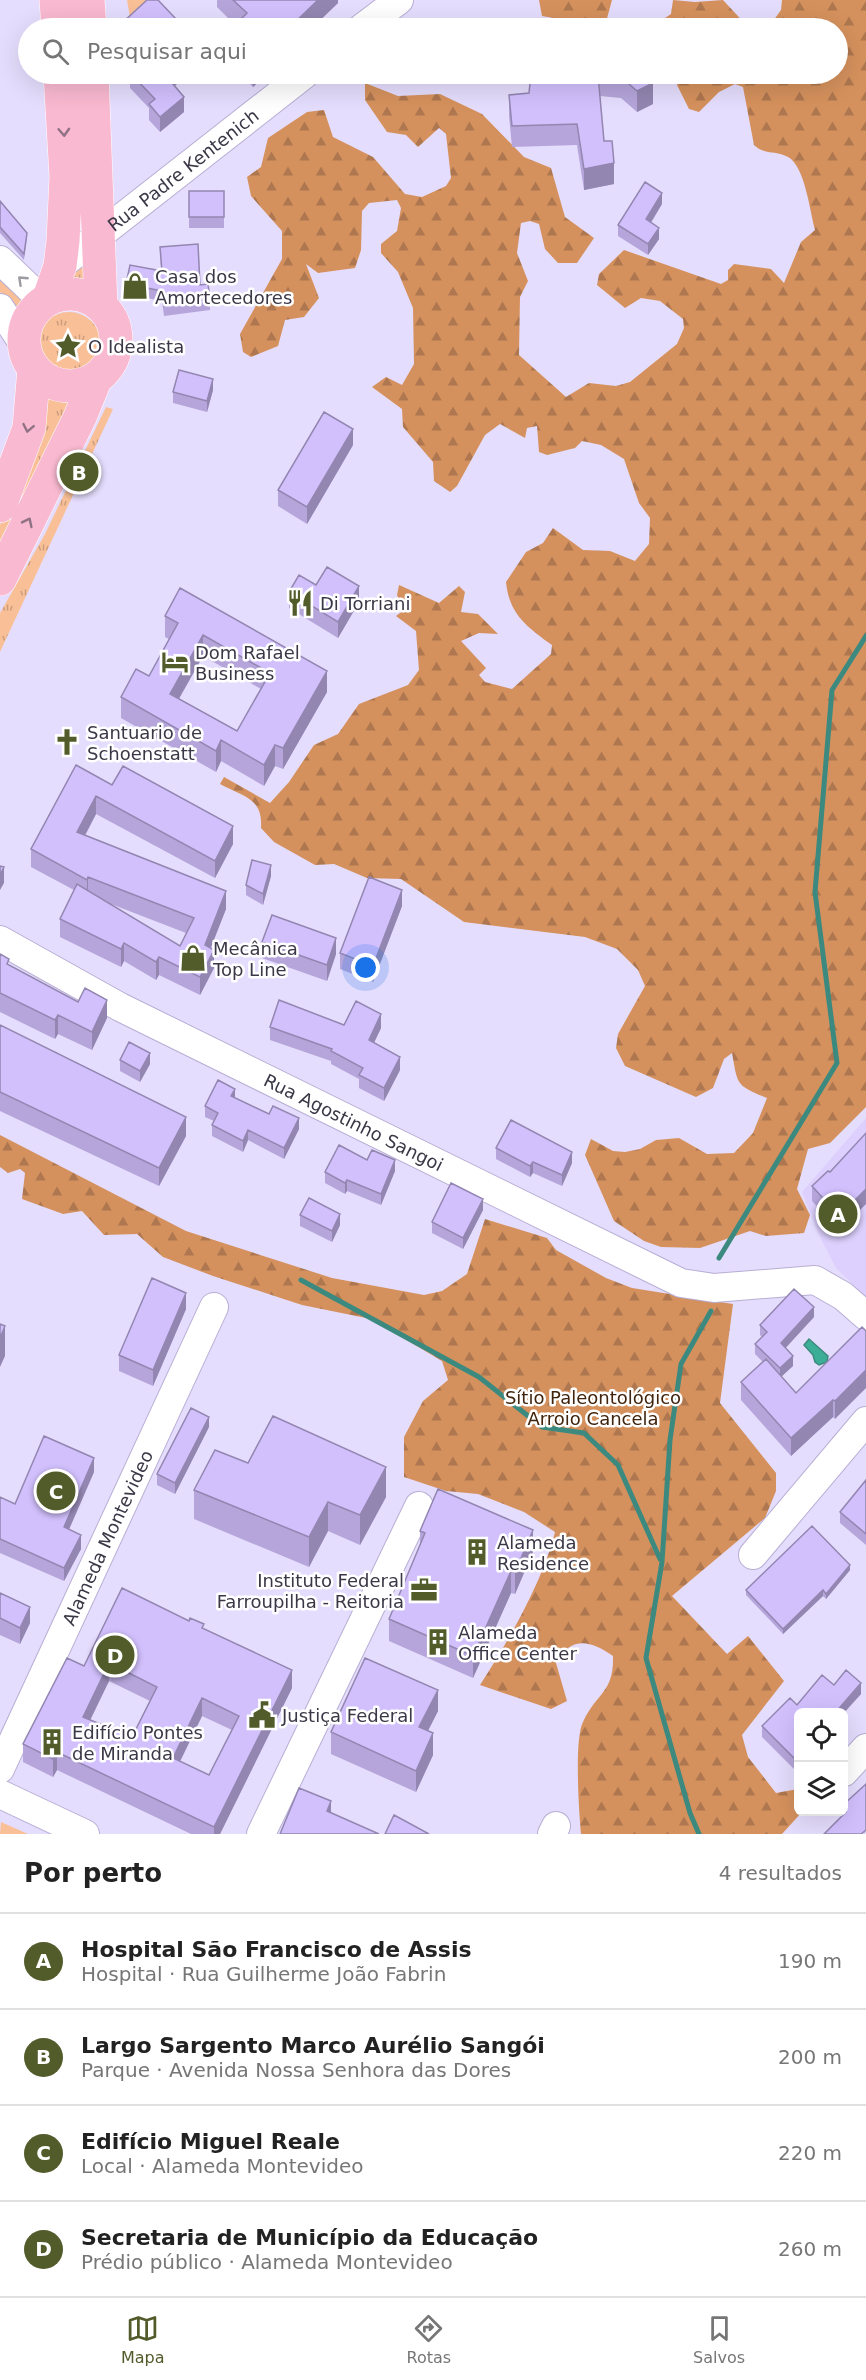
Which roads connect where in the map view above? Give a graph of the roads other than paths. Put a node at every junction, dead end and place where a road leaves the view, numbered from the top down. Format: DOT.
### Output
graph roads {
  1 [pos="57,0"];
  2 [pos="88,0"];
  3 [pos="398,0"];
  4 [pos="58,18"];
  5 [pos="89,18"];
  6 [pos="375,18"];
  7 [pos="61,84"];
  8 [pos="92,84"];
  9 [pos="292,84"];
  10 [pos="100,234"];
  11 [pos="0,260"];
  12 [pos="60,267"];
  13 [pos="46,299"];
  14 [pos="101,306"];
  15 [pos="0,308"];
  16 [pos="29,357"];
  17 [pos="95,380"];
  18 [pos="0,506"];
  19 [pos="0,579"];
  20 [pos="0,940"];
  21 [pos="214,1307"];
  22 [pos="866,1316"];
  23 [pos="866,1421"];
  24 [pos="419,1506"];
  25 [pos="753,1555"];
  26 [pos="866,1748"];
  27 [pos="848,1767"];
  28 [pos="0,1769"];
  29 [pos="0,1794"];
  30 [pos="85,1834"];
  31 [pos="261,1834"];
  1 -- 4 [label="main road"];
  2 -- 5 [label="main road"];
  3 -- 6 [label="street"];
  7 -- 12 [label="main road, one-way"];
  8 -- 10 [label="main road"];
  9 -- 10 [label="street, Rua Padre Kentenich"];
  10 -- 12 [label="street, Rua Padre Kentenich"];
  10 -- 14 [label="main road"];
  13 -- 11 [label="street, one-way"];
  12 -- 13 [label="main road"];
  13 -- 14 [label="main road"];
  13 -- 16 [label="main road"];
  14 -- 17 [label="main road"];
  15 -- 16 [label="street"];
  16 -- 17 [label="main road"];
  16 -- 18 [label="main road, one-way"];
  19 -- 17 [label="main road, one-way"];
  20 -- 22 [label="street, Rua Agostinho Sangoi"];
  21 -- 28 [label="street, Alameda Montevideo"];
  23 -- 25 [label="street"];
  24 -- 31 [label="street"];
  26 -- 27 [label="street"];
  29 -- 30 [label="street"];
}
